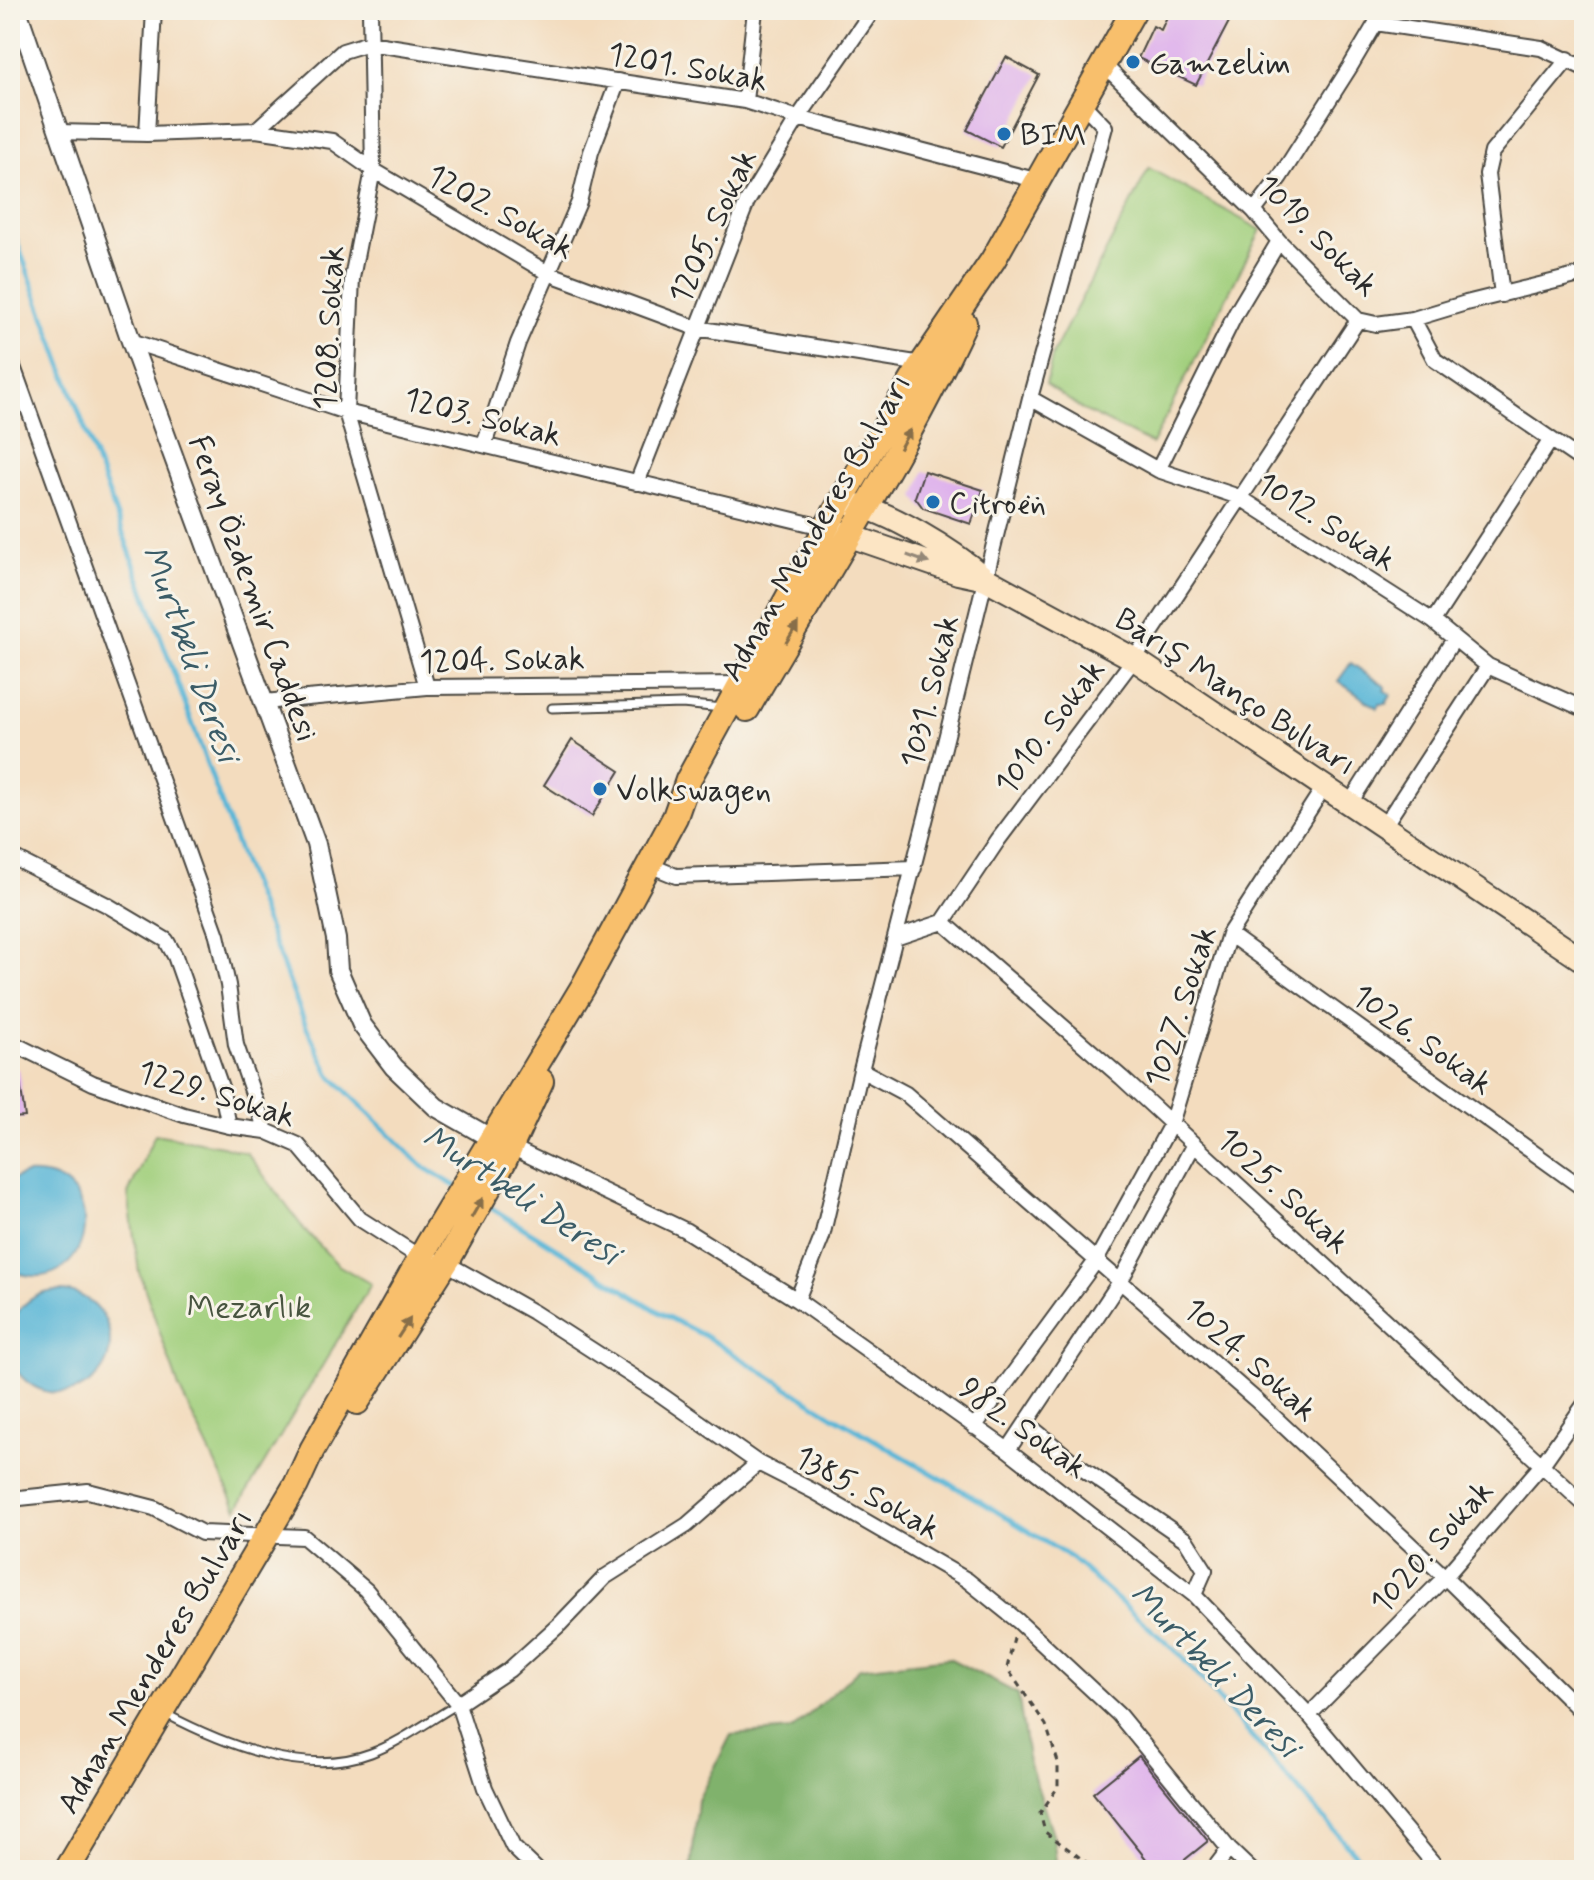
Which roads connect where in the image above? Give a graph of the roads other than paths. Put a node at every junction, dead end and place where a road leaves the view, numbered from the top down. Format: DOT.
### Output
graph roads {
  1 [pos="17,10"];
  2 [pos="370,10"];
  3 [pos="755,10"];
  4 [pos="873,10"];
  5 [pos="1134,10"];
  6 [pos="155,11"];
  7 [pos="1376,16"];
  8 [pos="369,43"];
  9 [pos="1568,59"];
  10 [pos="1584,60"];
  11 [pos="1103,64"];
  12 [pos="1584,68"];
  13 [pos="618,81"];
  14 [pos="745,101"];
  15 [pos="1082,103"];
  16 [pos="798,118"];
  17 [pos="256,130"];
  18 [pos="58,132"];
  19 [pos="147,134"];
  20 [pos="373,170"];
  21 [pos="1039,181"];
  22 [pos="1254,211"];
  23 [pos="1279,241"];
  24 [pos="993,260"];
  25 [pos="548,273"];
  26 [pos="1584,274"];
  27 [pos="1502,295"];
  28 [pos="1413,319"];
  29 [pos="1358,320"];
  30 [pos="696,328"];
  31 [pos="131,341"];
  32 [pos="10,358"];
  33 [pos="922,364"];
  34 [pos="1030,398"];
  35 [pos="346,412"];
  36 [pos="1584,440"];
  37 [pos="1550,441"];
  38 [pos="484,445"];
  39 [pos="1578,458"];
  40 [pos="1158,470"];
  41 [pos="637,483"];
  42 [pos="1239,497"];
  43 [pos="841,501"];
  44 [pos="867,507"];
  45 [pos="827,528"];
  46 [pos="852,535"];
  47 [pos="986,579"];
  48 [pos="1433,621"];
  49 [pos="1454,639"];
  50 [pos="1134,659"];
  51 [pos="1488,666"];
  52 [pos="743,684"];
  53 [pos="427,687"];
  54 [pos="264,702"];
  55 [pos="552,708"];
  56 [pos="728,708"];
  57 [pos="1584,709"];
  58 [pos="1324,787"];
  59 [pos="1350,803"];
  60 [pos="675,817"];
  61 [pos="1384,826"];
  62 [pos="10,856"];
  63 [pos="649,865"];
  64 [pos="914,868"];
  65 [pos="943,922"];
  66 [pos="1229,934"];
  67 [pos="895,938"];
  68 [pos="1584,961"];
  69 [pos="10,1042"];
  70 [pos="861,1070"];
  71 [pos="1171,1124"];
  72 [pos="229,1126"];
  73 [pos="266,1131"];
  74 [pos="1194,1144"];
  75 [pos="497,1150"];
  76 [pos="1584,1189"];
  77 [pos="436,1255"];
  78 [pos="1096,1261"];
  79 [pos="1121,1280"];
  80 [pos="797,1300"];
  81 [pos="1584,1405"];
  82 [pos="1026,1423"];
  83 [pos="974,1427"];
  84 [pos="1008,1450"];
  85 [pos="758,1463"];
  86 [pos="1541,1466"];
  87 [pos="10,1499"];
  88 [pos="1584,1504"];
  89 [pos="266,1535"];
  90 [pos="1445,1577"];
  91 [pos="1194,1595"];
  92 [pos="458,1704"];
  93 [pos="161,1711"];
  94 [pos="1584,1714"];
  95 [pos="1309,1715"];
  96 [pos="1229,1849"];
  97 [pos="67,1870"];
  98 [pos="537,1870"];
  99 [pos="1213,1870"];
  100 [pos="1251,1870"];
  101 [pos="1439,1870"];
  1 -- 18 [label="street, Feray Özdemir Caddesi"];
  2 -- 8 [label="street, 1208. Sokak"];
  3 -- 14 [label="street"];
  4 -- 16 [label="street, 1205. Sokak"];
  5 -- 11 [label="main road, Adnan Menderes Bulvarı"];
  6 -- 19 [label="street"];
  7 -- 9 [label="street"];
  7 -- 22 [label="street"];
  8 -- 13 [label="street, 1201. Sokak"];
  8 -- 17 [label="street"];
  8 -- 20 [label="street, 1208. Sokak"];
  9 -- 10 [label="lane"];
  9 -- 12 [label="street"];
  9 -- 27 [label="street"];
  11 -- 15 [label="main road, Adnan Menderes Bulvarı"];
  11 -- 22 [label="street, 1019. Sokak"];
  13 -- 14 [label="street, 1201. Sokak"];
  13 -- 25 [label="street"];
  14 -- 16 [label="street, 1201. Sokak"];
  15 -- 21 [label="main road, Adnan Menderes Bulvarı"];
  15 -- 34 [label="street, 1031. Sokak"];
  16 -- 21 [label="street, 1201. Sokak"];
  16 -- 30 [label="street, 1205. Sokak"];
  17 -- 19 [label="street, 1202. Sokak"];
  17 -- 20 [label="street, 1202. Sokak"];
  18 -- 19 [label="street, 1202. Sokak"];
  18 -- 31 [label="street, Feray Özdemir Caddesi"];
  20 -- 25 [label="street, 1202. Sokak"];
  20 -- 35 [label="street, 1208. Sokak"];
  21 -- 24 [label="main road, Adnan Menderes Bulvarı"];
  22 -- 23 [label="street, 1019. Sokak"];
  23 -- 29 [label="street, 1019. Sokak"];
  23 -- 40 [label="street"];
  24 -- 33 [label="main road, Adnan Menderes Bulvarı"];
  44 -- 24 [label="main road, Adnan Menderes Bulvarı, one-way"];
  25 -- 30 [label="street, 1202. Sokak"];
  25 -- 38 [label="street"];
  26 -- 27 [label="street"];
  27 -- 28 [label="street"];
  28 -- 29 [label="street, 1019. Sokak"];
  28 -- 37 [label="street"];
  29 -- 42 [label="street, 1010. Sokak"];
  30 -- 33 [label="street, 1202. Sokak"];
  30 -- 41 [label="street, 1205. Sokak"];
  31 -- 35 [label="street, 1203. Sokak"];
  31 -- 54 [label="street, Feray Özdemir Caddesi"];
  32 -- 73 [label="street"];
  33 -- 43 [label="main road, Adnan Menderes Bulvarı"];
  34 -- 40 [label="street, 1012. Sokak"];
  34 -- 47 [label="street, 1031. Sokak"];
  35 -- 38 [label="street, 1203. Sokak"];
  35 -- 53 [label="street, 1208. Sokak"];
  36 -- 39 [label="street"];
  37 -- 39 [label="street"];
  37 -- 48 [label="street"];
  38 -- 41 [label="street, 1203. Sokak"];
  40 -- 42 [label="street, 1012. Sokak"];
  41 -- 45 [label="street, 1203. Sokak"];
  42 -- 48 [label="street, 1012. Sokak"];
  42 -- 50 [label="street, 1010. Sokak"];
  43 -- 44 [label="main road"];
  43 -- 45 [label="main road, Adnan Menderes Bulvarı"];
  44 -- 46 [label="main road, Adnan Menderes Bulvarı"];
  44 -- 47 [label="main road"];
  45 -- 46 [label="main road, Barış Manço Bulvarı"];
  45 -- 52 [label="main road, Adnan Menderes Bulvarı"];
  46 -- 47 [label="main road, Barış Manço Bulvarı, one-way"];
  60 -- 46 [label="main road, Adnan Menderes Bulvarı, one-way"];
  47 -- 50 [label="main road, Barış Manço Bulvarı"];
  47 -- 64 [label="street, 1031. Sokak"];
  48 -- 49 [label="street, 1012. Sokak"];
  49 -- 51 [label="street, 1012. Sokak"];
  49 -- 59 [label="street"];
  50 -- 58 [label="main road, Barış Manço Bulvarı"];
  50 -- 65 [label="street, 1010. Sokak"];
  51 -- 57 [label="street, 1012. Sokak"];
  51 -- 61 [label="street"];
  52 -- 53 [label="street, 1204. Sokak"];
  52 -- 56 [label="main road, Adnan Menderes Bulvarı"];
  53 -- 54 [label="street, 1204. Sokak"];
  54 -- 75 [label="street, Feray Özdemir Caddesi"];
  55 -- 56 [label="lane"];
  56 -- 60 [label="main road, Adnan Menderes Bulvarı"];
  58 -- 59 [label="main road, Barış Manço Bulvarı"];
  58 -- 66 [label="street, 1027. Sokak"];
  59 -- 61 [label="main road, Barış Manço Bulvarı"];
  60 -- 63 [label="main road, Adnan Menderes Bulvarı"];
  61 -- 68 [label="main road, Barış Manço Bulvarı"];
  62 -- 72 [label="street"];
  63 -- 64 [label="street"];
  63 -- 75 [label="main road, Adnan Menderes Bulvarı"];
  64 -- 67 [label="street, 1031. Sokak"];
  65 -- 67 [label="street"];
  65 -- 71 [label="street, 1025. Sokak"];
  66 -- 71 [label="street, 1027. Sokak"];
  66 -- 76 [label="street, 1026. Sokak"];
  67 -- 70 [label="street, 1031. Sokak"];
  69 -- 72 [label="street, 1229. Sokak"];
  70 -- 78 [label="street, 1024. Sokak"];
  70 -- 80 [label="street, 1031. Sokak"];
  71 -- 74 [label="street, 1025. Sokak"];
  71 -- 78 [label="street, 1027. Sokak"];
  72 -- 73 [label="street, 1229. Sokak"];
  73 -- 77 [label="street, 1229. Sokak"];
  74 -- 79 [label="street"];
  74 -- 86 [label="street, 1025. Sokak"];
  75 -- 77 [label="main road, Adnan Menderes Bulvarı"];
  75 -- 80 [label="street, 982. Sokak"];
  77 -- 85 [label="street, 1385. Sokak"];
  77 -- 89 [label="main road, Adnan Menderes Bulvarı"];
  78 -- 79 [label="street, 1024. Sokak"];
  78 -- 83 [label="street, 1027. Sokak"];
  79 -- 82 [label="street"];
  79 -- 90 [label="street, 1024. Sokak"];
  80 -- 83 [label="street, 982. Sokak"];
  81 -- 86 [label="street, 1020. Sokak"];
  82 -- 84 [label="street"];
  82 -- 91 [label="street"];
  83 -- 84 [label="street, 982. Sokak"];
  84 -- 91 [label="street, 982. Sokak"];
  85 -- 92 [label="street"];
  85 -- 96 [label="street, 1385. Sokak"];
  86 -- 88 [label="street, 1025. Sokak"];
  86 -- 90 [label="street, 1020. Sokak"];
  87 -- 89 [label="street"];
  89 -- 92 [label="street"];
  89 -- 93 [label="main road, Adnan Menderes Bulvarı"];
  90 -- 94 [label="street, 1024. Sokak"];
  90 -- 95 [label="street, 1020. Sokak"];
  91 -- 95 [label="street, 982. Sokak"];
  92 -- 93 [label="lane"];
  92 -- 98 [label="street"];
  93 -- 97 [label="main road, Adnan Menderes Bulvarı"];
  95 -- 101 [label="street, 982. Sokak"];
  96 -- 99 [label="street"];
  96 -- 100 [label="street, 1385. Sokak"];
}
